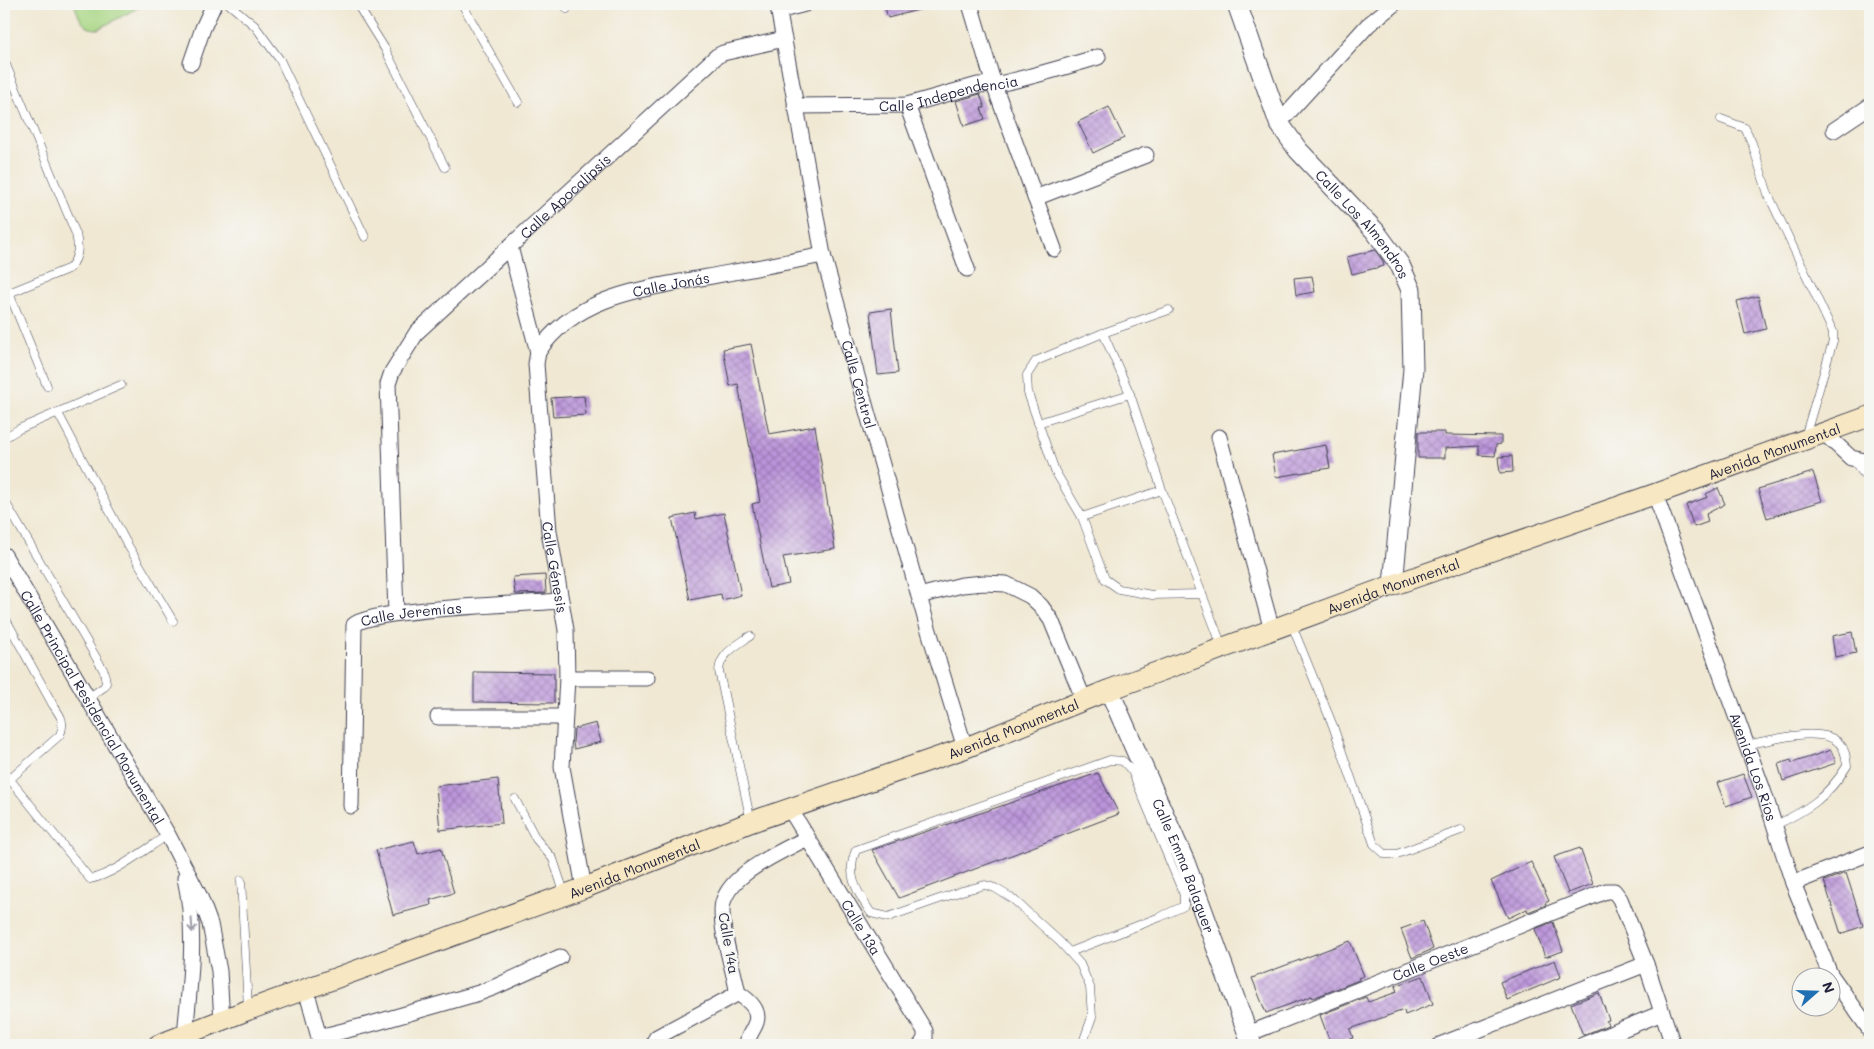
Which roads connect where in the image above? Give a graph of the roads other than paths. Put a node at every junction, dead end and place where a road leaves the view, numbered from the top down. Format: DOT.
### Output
graph roads {
  1 [pos="214,4"];
  2 [pos="229,4"];
  3 [pos="357,4"];
  4 [pos="462,4"];
  5 [pos="805,4"];
  6 [pos="970,4"];
  7 [pos="1237,4"];
  8 [pos="1394,4"];
  9 [pos="784,39"];
  10 [pos="1098,57"];
  11 [pos="4,60"];
  12 [pos="191,63"];
  13 [pos="994,85"];
  14 [pos="518,102"];
  15 [pos="907,105"];
  16 [pos="795,106"];
  17 [pos="1870,106"];
  18 [pos="1721,119"];
  19 [pos="1279,123"];
  20 [pos="1834,130"];
  21 [pos="1146,155"];
  22 [pos="445,167"];
  23 [pos="1035,198"];
  24 [pos="365,237"];
  25 [pos="510,247"];
  26 [pos="1054,249"];
  27 [pos="823,255"];
  28 [pos="967,269"];
  29 [pos="6,294"];
  30 [pos="1169,310"];
  31 [pos="1102,333"];
  32 [pos="538,352"];
  33 [pos="121,385"];
  34 [pos="47,386"];
  35 [pos="1130,394"];
  36 [pos="58,413"];
  37 [pos="1870,416"];
  38 [pos="1038,423"];
  39 [pos="1813,436"];
  40 [pos="1219,437"];
  41 [pos="4,438"];
  42 [pos="1851,458"];
  43 [pos="1870,462"];
  44 [pos="1870,482"];
  45 [pos="1162,490"];
  46 [pos="1655,494"];
  47 [pos="4,500"];
  48 [pos="1082,517"];
  49 [pos="4,555"];
  50 [pos="1393,585"];
  51 [pos="1202,594"];
  52 [pos="919,596"];
  53 [pos="560,601"];
  54 [pos="396,613"];
  55 [pos="4,616"];
  56 [pos="173,621"];
  57 [pos="1281,627"];
  58 [pos="750,636"];
  59 [pos="1223,648"];
  60 [pos="567,678"];
  61 [pos="647,678"];
  62 [pos="1109,690"];
  63 [pos="88,698"];
  64 [pos="1084,700"];
  65 [pos="438,717"];
  66 [pos="564,717"];
  67 [pos="1746,745"];
  68 [pos="965,748"];
  69 [pos="4,772"];
  70 [pos="9,780"];
  71 [pos="515,799"];
  72 [pos="351,806"];
  73 [pos="790,809"];
  74 [pos="752,822"];
  75 [pos="1774,826"];
  76 [pos="1461,830"];
  77 [pos="168,835"];
  78 [pos="807,838"];
  79 [pos="1870,853"];
  80 [pos="181,860"];
  81 [pos="241,880"];
  82 [pos="1793,883"];
  83 [pos="584,888"];
  84 [pos="565,895"];
  85 [pos="1070,952"];
  86 [pos="560,957"];
  87 [pos="192,963"];
  88 [pos="218,963"];
  89 [pos="1646,964"];
  90 [pos="306,989"];
  91 [pos="736,992"];
  92 [pos="248,1010"];
  93 [pos="1662,1012"];
  94 [pos="222,1021"];
  95 [pos="1870,1030"];
  96 [pos="190,1038"];
  97 [pos="1250,1040"];
  98 [pos="320,1041"];
  99 [pos="158,1045"];
  100 [pos="655,1045"];
  101 [pos="747,1045"];
  102 [pos="921,1045"];
  103 [pos="1082,1045"];
  104 [pos="1440,1045"];
  105 [pos="1583,1045"];
  106 [pos="1674,1045"];
  1 -- 12 [label="street"];
  2 -- 24 [label="lane"];
  3 -- 22 [label="lane"];
  4 -- 14 [label="lane"];
  5 -- 9 [label="street, Calle Central"];
  6 -- 13 [label="street"];
  7 -- 19 [label="street, Calle Los Almendros"];
  8 -- 19 [label="street"];
  9 -- 16 [label="street, Calle Central"];
  9 -- 25 [label="street, Calle Apocalipsis"];
  10 -- 13 [label="street, Calle Independencia"];
  11 -- 29 [label="lane"];
  13 -- 15 [label="street, Calle Independencia"];
  13 -- 23 [label="street"];
  15 -- 16 [label="street, Calle Independencia"];
  15 -- 28 [label="street"];
  16 -- 27 [label="street, Calle Central"];
  17 -- 20 [label="street"];
  18 -- 39 [label="lane"];
  19 -- 50 [label="street, Calle Los Almendros"];
  21 -- 23 [label="street"];
  23 -- 26 [label="street"];
  25 -- 32 [label="street, Calle Génesis"];
  25 -- 54 [label="street, Calle Apocalipsis"];
  27 -- 32 [label="street, Calle Jonás"];
  27 -- 52 [label="street, Calle Central"];
  29 -- 34 [label="lane"];
  30 -- 31 [label="lane"];
  31 -- 35 [label="lane"];
  31 -- 38 [label="lane"];
  32 -- 53 [label="street, Calle Génesis"];
  33 -- 36 [label="lane"];
  35 -- 38 [label="lane"];
  35 -- 45 [label="lane"];
  36 -- 41 [label="lane"];
  36 -- 56 [label="lane"];
  37 -- 39 [label="main road, Avenida Monumental"];
  38 -- 48 [label="lane"];
  39 -- 42 [label="street"];
  39 -- 46 [label="main road, Avenida Monumental"];
  40 -- 57 [label="street"];
  42 -- 43 [label="street"];
  42 -- 44 [label="lane"];
  45 -- 48 [label="lane"];
  45 -- 51 [label="lane"];
  46 -- 50 [label="main road, Avenida Monumental"];
  46 -- 67 [label="street, Avenida Los Ríos"];
  47 -- 63 [label="lane"];
  48 -- 51 [label="lane"];
  49 -- 63 [label="street, Calle Principal Residencial Monumental"];
  50 -- 57 [label="main road, Avenida Monumental"];
  51 -- 59 [label="lane"];
  52 -- 64 [label="street"];
  52 -- 68 [label="street, Calle Central"];
  53 -- 54 [label="street, Calle Jeremías"];
  53 -- 60 [label="street, Calle Génesis"];
  54 -- 72 [label="street, Calle Jeremías"];
  55 -- 70 [label="lane"];
  57 -- 59 [label="main road, Avenida Monumental"];
  57 -- 76 [label="lane"];
  58 -- 74 [label="lane"];
  59 -- 62 [label="main road, Avenida Monumental"];
  60 -- 61 [label="street"];
  60 -- 66 [label="street, Calle Génesis"];
  62 -- 64 [label="main road, Avenida Monumental"];
  62 -- 97 [label="street, Calle Emma Balaguer"];
  63 -- 77 [label="street, Calle Principal Residencial Monumental"];
  64 -- 68 [label="main road, Avenida Monumental"];
  65 -- 66 [label="street"];
  66 -- 83 [label="street, Calle Génesis"];
  67 -- 75 [label="street, Avenida Los Ríos"];
  67 -- 75 [label="lane"];
  68 -- 73 [label="main road, Avenida Monumental"];
  69 -- 70 [label="lane"];
  70 -- 77 [label="lane"];
  71 -- 84 [label="lane"];
  73 -- 74 [label="main road, Avenida Monumental"];
  73 -- 78 [label="street, Calle 13a"];
  74 -- 83 [label="main road, Avenida Monumental"];
  75 -- 82 [label="street, Avenida Los Ríos"];
  77 -- 80 [label="street, Calle Principal Residencial Monumental"];
  78 -- 91 [label="street, Calle 14a"];
  78 -- 102 [label="street, Calle 13a"];
  79 -- 82 [label="street"];
  80 -- 87 [label="street, Calle Principal Residencial Monumental, one-way"];
  80 -- 88 [label="street, Calle Principal Residencial Monumental"];
  81 -- 92 [label="lane"];
  82 -- 95 [label="street, Avenida Los Ríos"];
  83 -- 84 [label="main road, Avenida Monumental"];
  84 -- 90 [label="main road, Avenida Monumental"];
  85 -- 85 [label="lane"];
  85 -- 103 [label="lane"];
  86 -- 98 [label="street"];
  87 -- 88 [label="street"];
  87 -- 96 [label="street, Calle Principal Residencial Monumental"];
  88 -- 94 [label="street, Calle Principal Residencial Monumental"];
  89 -- 93 [label="street"];
  89 -- 97 [label="street, Calle Oeste"];
  89 -- 104 [label="street"];
  90 -- 92 [label="main road, Avenida Monumental"];
  90 -- 98 [label="street"];
  91 -- 100 [label="street, Calle 14a"];
  91 -- 101 [label="street"];
  92 -- 94 [label="main road, Avenida Monumental"];
  93 -- 105 [label="street"];
  93 -- 106 [label="street"];
  94 -- 96 [label="main road, Avenida Monumental"];
  96 -- 99 [label="main road, Avenida Monumental"];
}
